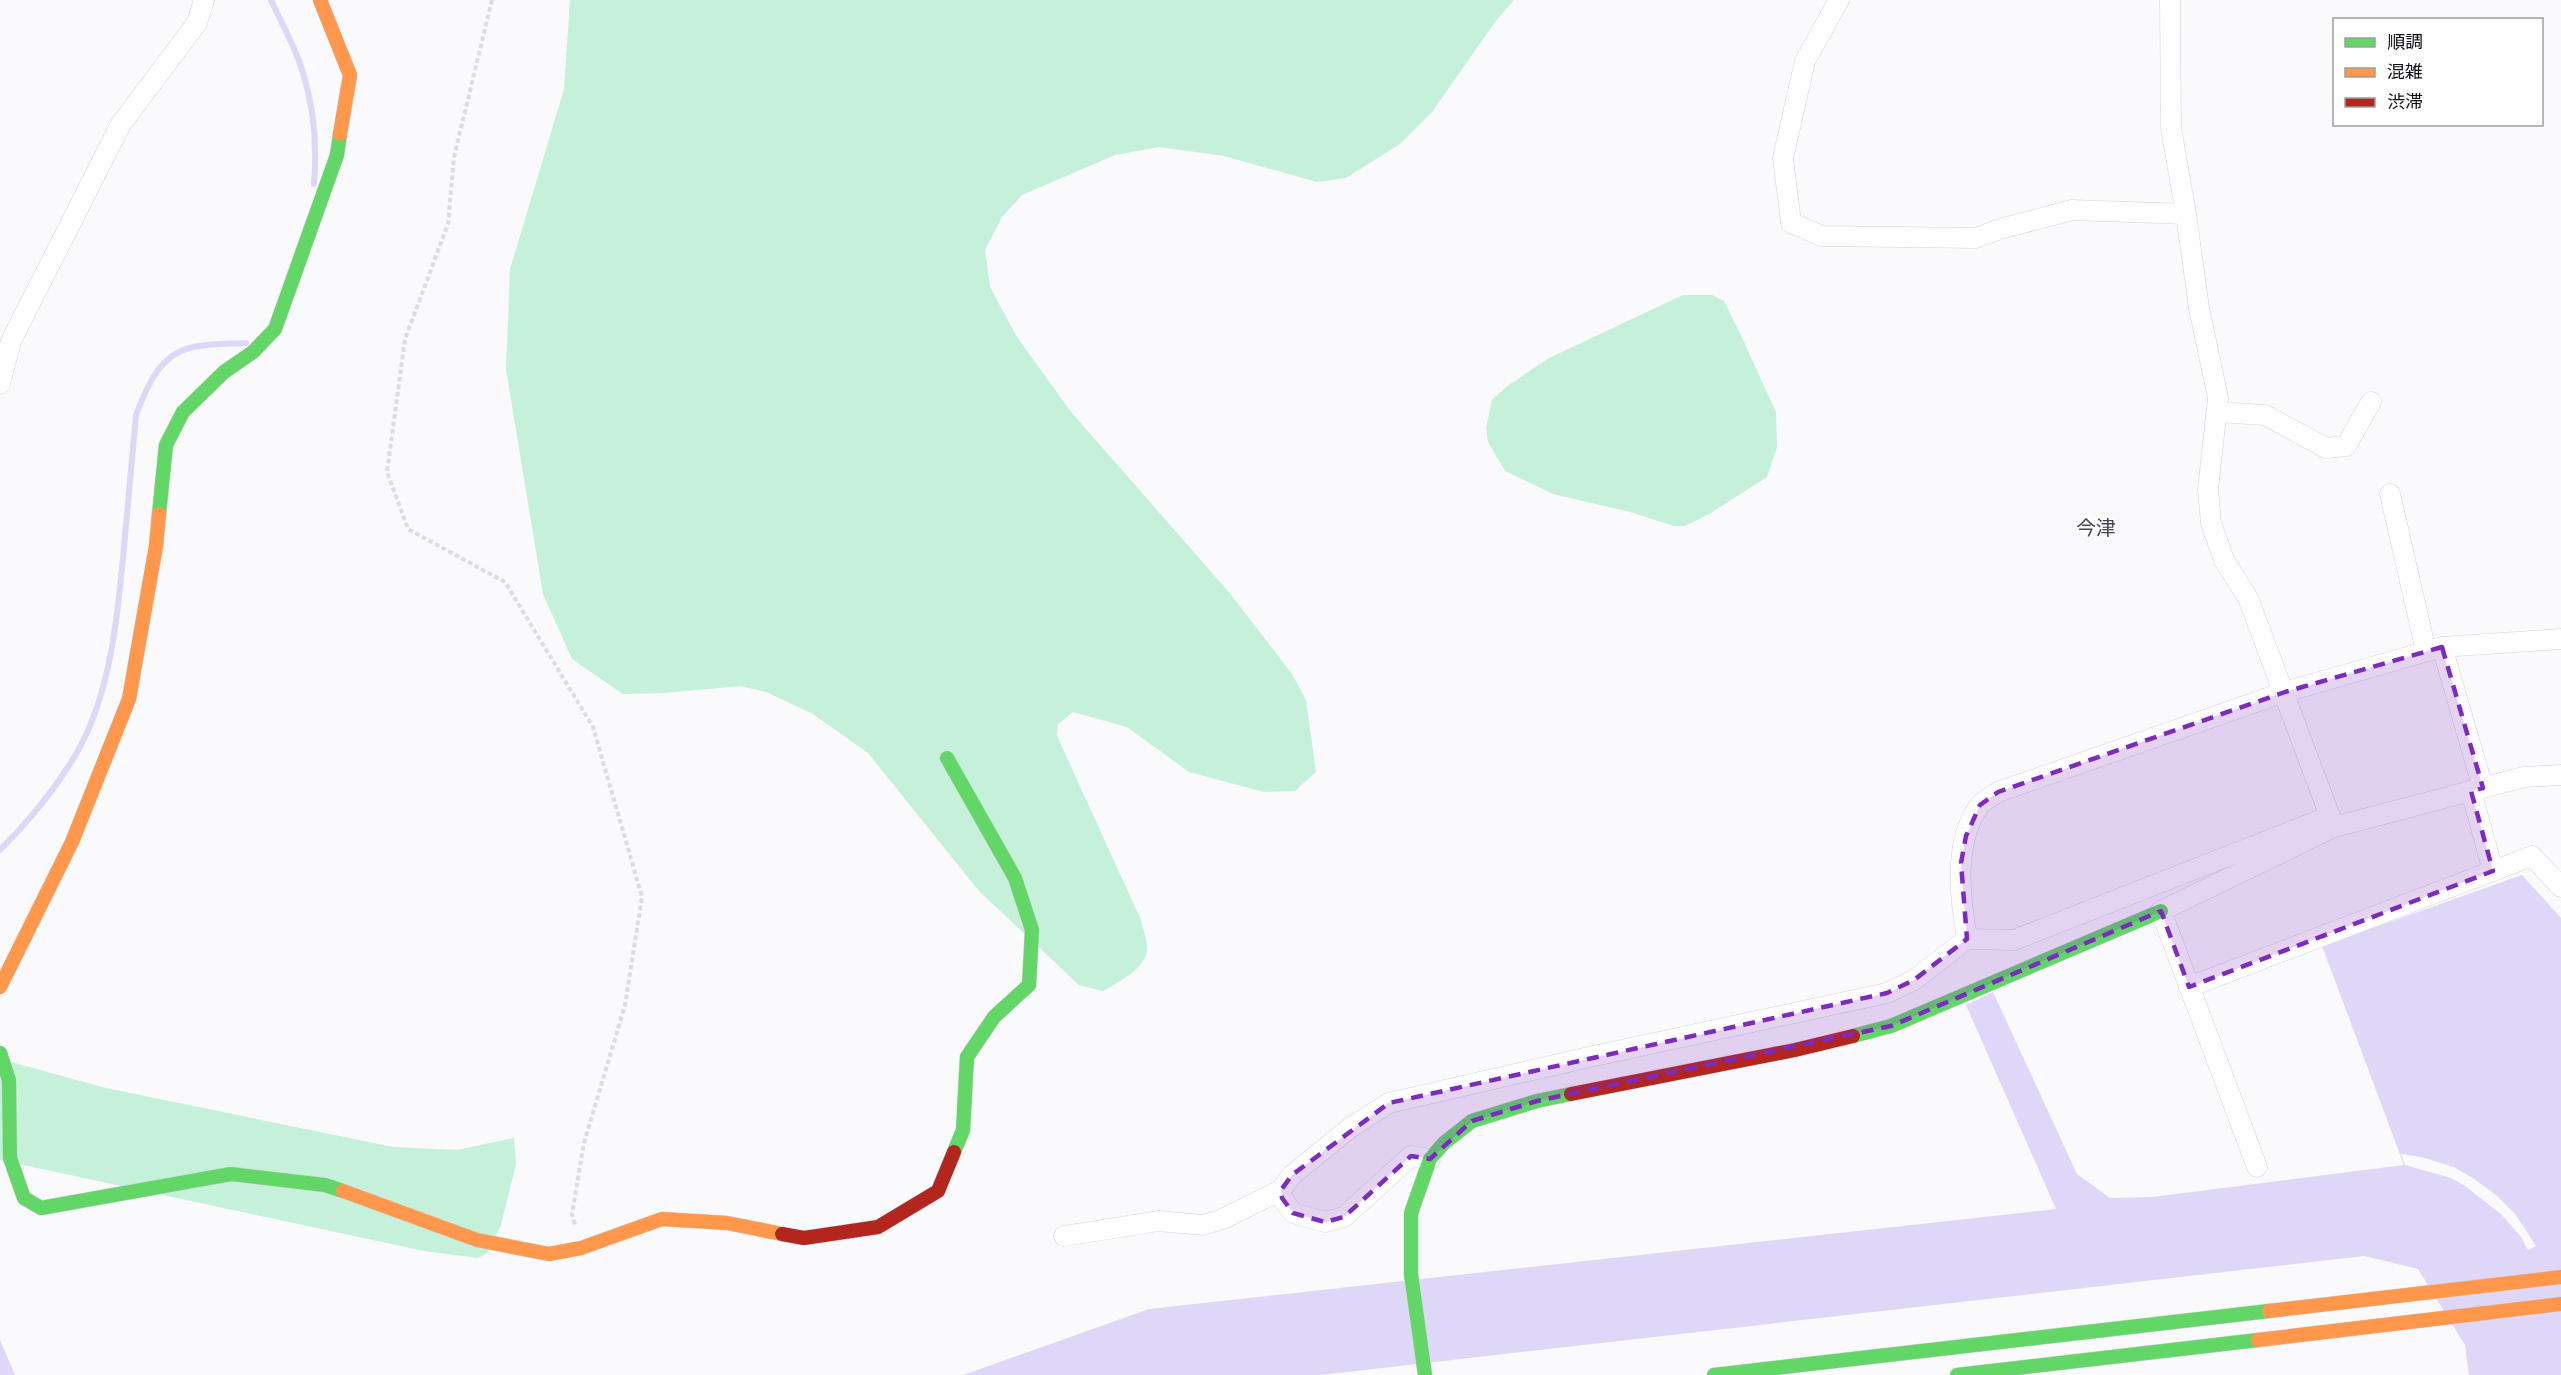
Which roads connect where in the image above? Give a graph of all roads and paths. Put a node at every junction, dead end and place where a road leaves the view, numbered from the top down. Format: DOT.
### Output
graph roads {
  1 [pos="204,0"];
  2 [pos="320,0"];
  3 [pos="492,0"];
  4 [pos="1839,0"];
  5 [pos="2170,0"];
  6 [pos="2186,214"];
  7 [pos="0,384"];
  8 [pos="2372,402"];
  9 [pos="2217,412"];
  10 [pos="2390,494"];
  11 [pos="2561,639"];
  12 [pos="2434,649"];
  13 [pos="2285,692"];
  14 [pos="947,758"];
  15 [pos="2561,775"];
  16 [pos="2477,790"];
  17 [pos="2332,822"];
  18 [pos="2493,871"];
  19 [pos="2561,887"];
  20 [pos="2161,911"];
  21 [pos="1967,939"];
  22 [pos="0,987"];
  23 [pos="2189,987"];
  24 [pos="0,1053"];
  25 [pos="1430,1160"];
  26 [pos="2257,1167"];
  27 [pos="1281,1190"];
  28 [pos="1064,1236"];
  29 [pos="581,1248"];
  30 [pos="2561,1277"];
  31 [pos="2561,1304"];
  32 [pos="1425,1375"];
  33 [pos="1714,1375"];
  34 [pos="1957,1375"];
  1 -- 7 [label="street"];
  2 -- 22 [label="street"];
  3 -- 29 [label="path"];
  4 -- 6 [label="street"];
  5 -- 6 [label="street"];
  6 -- 9 [label="street"];
  8 -- 9 [label="street"];
  9 -- 13 [label="street"];
  10 -- 12 [label="street"];
  11 -- 12 [label="street"];
  12 -- 13 [label="street"];
  12 -- 16 [label="street"];
  13 -- 17 [label="street"];
  13 -- 21 [label="street"];
  14 -- 29 [label="street"];
  15 -- 16 [label="street"];
  16 -- 17 [label="street"];
  16 -- 18 [label="street"];
  17 -- 20 [label="street"];
  17 -- 21 [label="street"];
  18 -- 19 [label="street"];
  18 -- 23 [label="street"];
  20 -- 23 [label="street"];
  20 -- 25 [label="street"];
  21 -- 27 [label="street"];
  23 -- 26 [label="street"];
  24 -- 29 [label="street"];
  25 -- 27 [label="street"];
  25 -- 32 [label="street"];
  27 -- 28 [label="street"];
  30 -- 33 [label="street"];
  31 -- 34 [label="street"];
}
